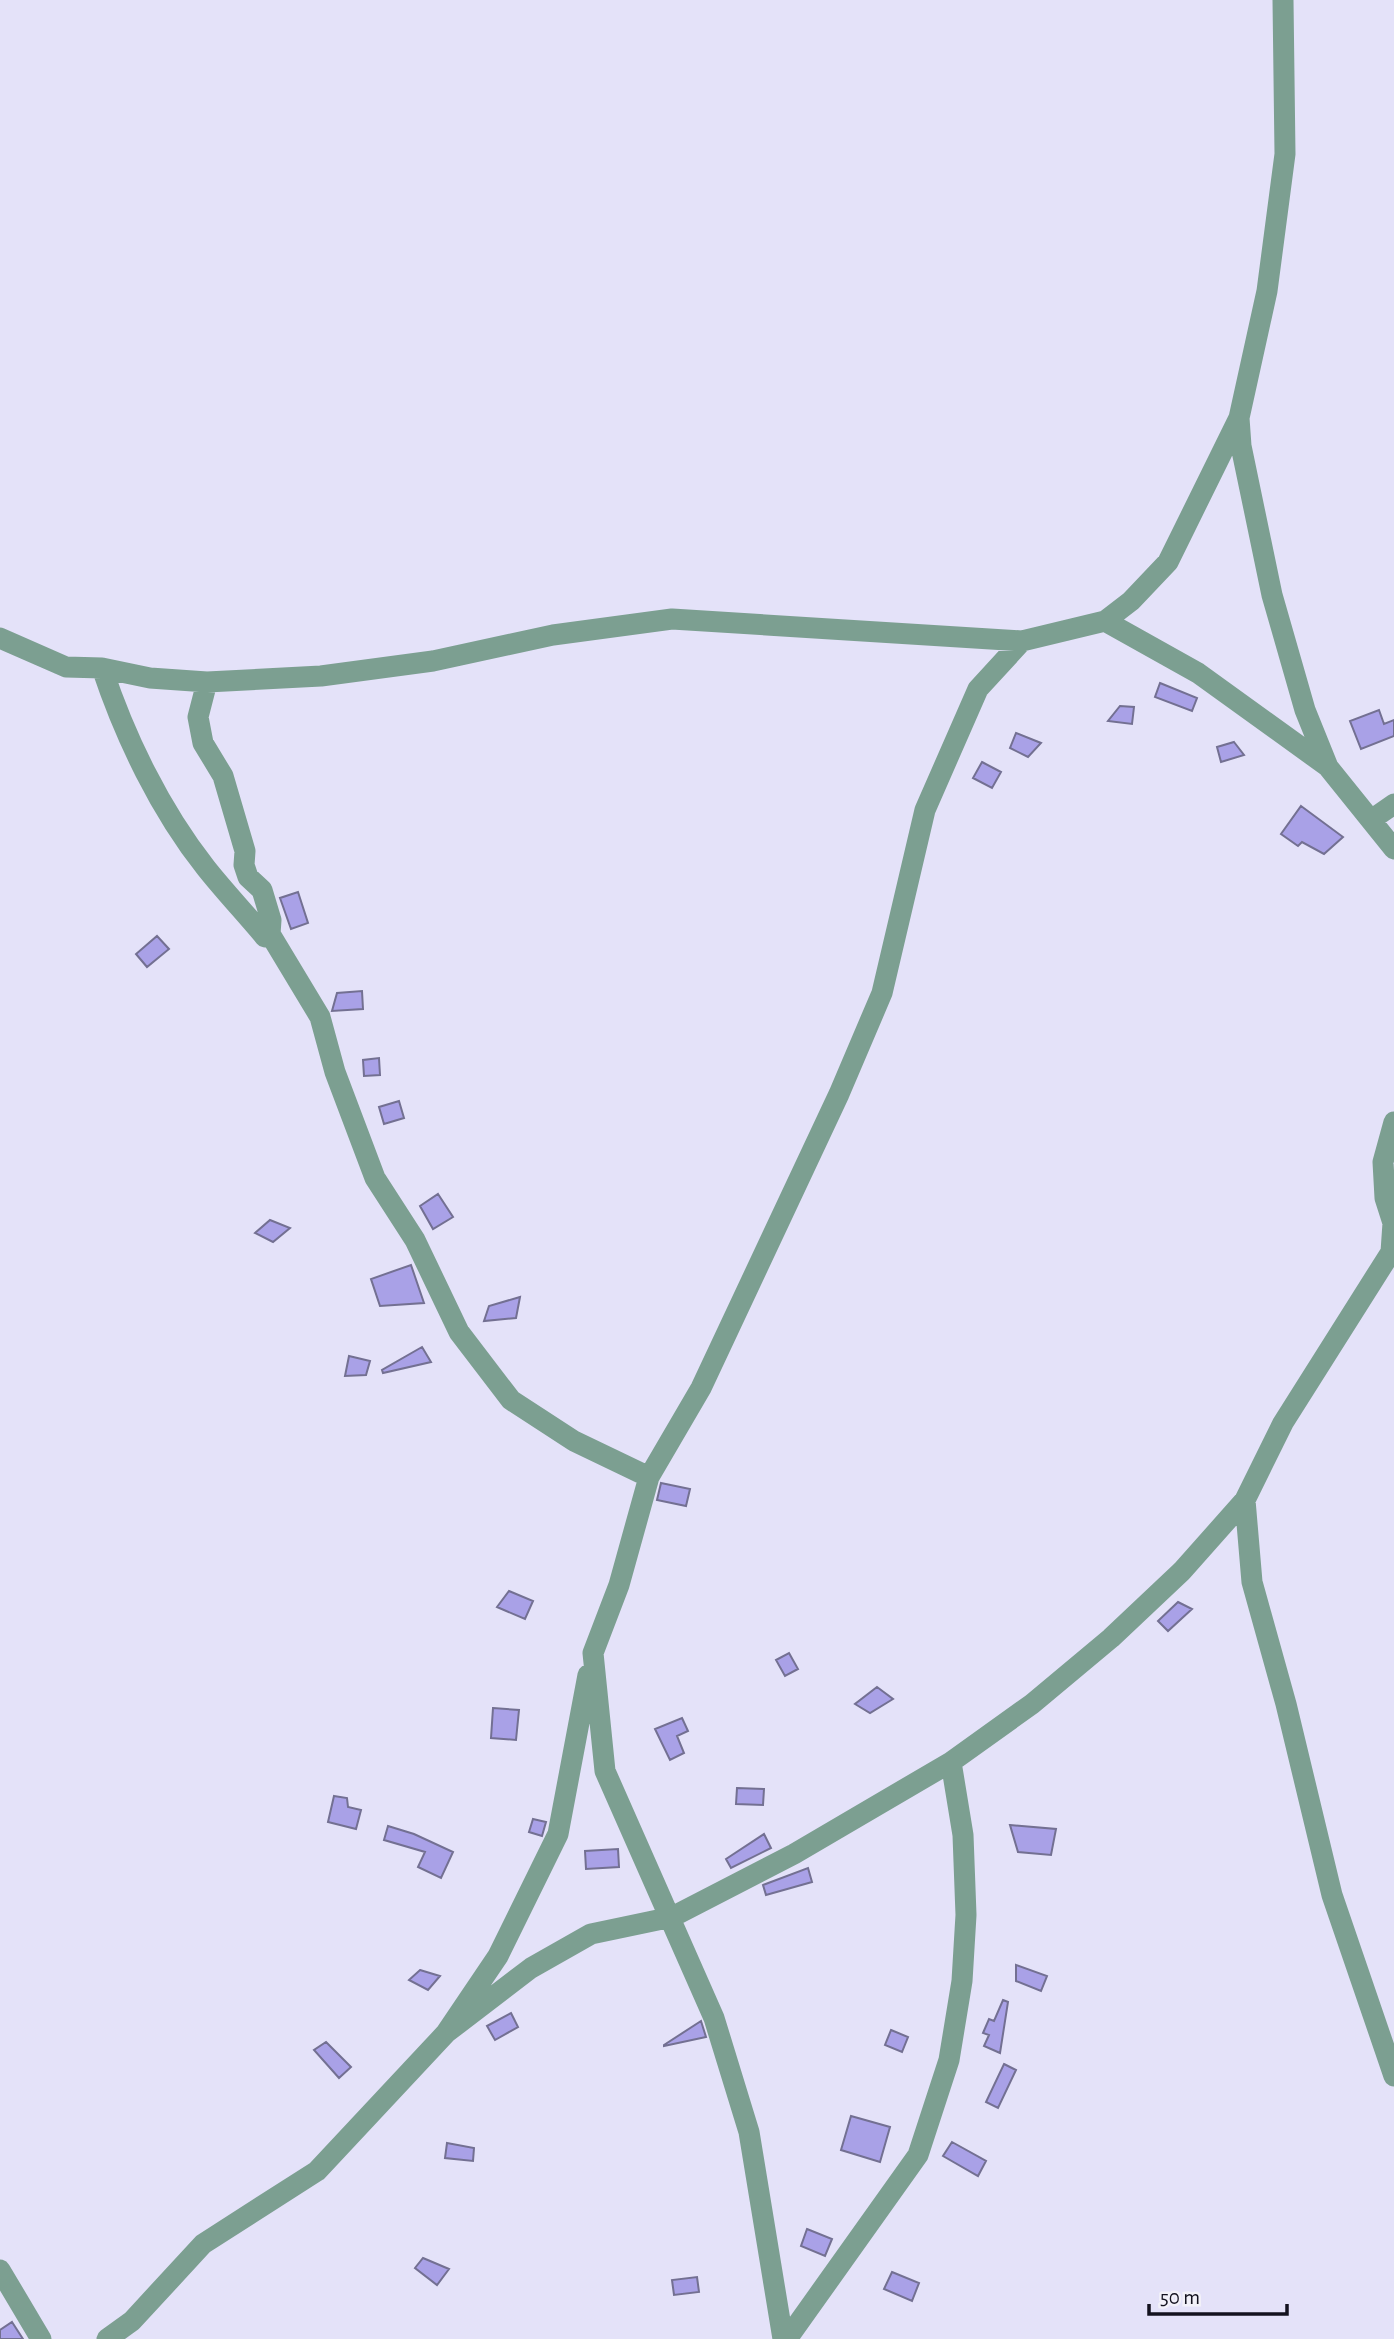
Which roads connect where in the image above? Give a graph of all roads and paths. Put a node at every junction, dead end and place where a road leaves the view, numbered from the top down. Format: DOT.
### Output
graph roads {
  1 [pos="1283,0"];
  2 [pos="1238,418"];
  3 [pos="1105,621"];
  4 [pos="1022,641"];
  5 [pos="5,644"];
  6 [pos="102,668"];
  7 [pos="207,682"];
  8 [pos="1328,767"];
  9 [pos="1394,804"];
  10 [pos="1371,820"];
  11 [pos="1394,849"];
  12 [pos="270,934"];
  13 [pos="1394,1122"];
  14 [pos="649,1477"];
  15 [pos="1245,1500"];
  16 [pos="593,1653"];
  17 [pos="951,1762"];
  18 [pos="672,1917"];
  19 [pos="446,2033"];
  20 [pos="1394,2076"];
  21 [pos="0,2270"];
  22 [pos="41,2339"];
  23 [pos="107,2339"];
  24 [pos="785,2339"];
  1 -- 2 [label="street"];
  2 -- 3 [label="street"];
  2 -- 8 [label="street"];
  3 -- 4 [label="street"];
  3 -- 8 [label="street"];
  4 -- 7 [label="street"];
  4 -- 14 [label="street"];
  5 -- 6 [label="street"];
  6 -- 7 [label="street"];
  6 -- 12 [label="street"];
  7 -- 12 [label="street"];
  8 -- 10 [label="street"];
  9 -- 10 [label="street"];
  10 -- 11 [label="street"];
  12 -- 14 [label="street"];
  13 -- 15 [label="street"];
  14 -- 16 [label="street"];
  15 -- 17 [label="street"];
  15 -- 20 [label="street"];
  16 -- 18 [label="street"];
  16 -- 19 [label="street"];
  17 -- 18 [label="street"];
  17 -- 24 [label="street"];
  18 -- 19 [label="street"];
  18 -- 24 [label="street"];
  19 -- 23 [label="street"];
  21 -- 22 [label="street"];
}
